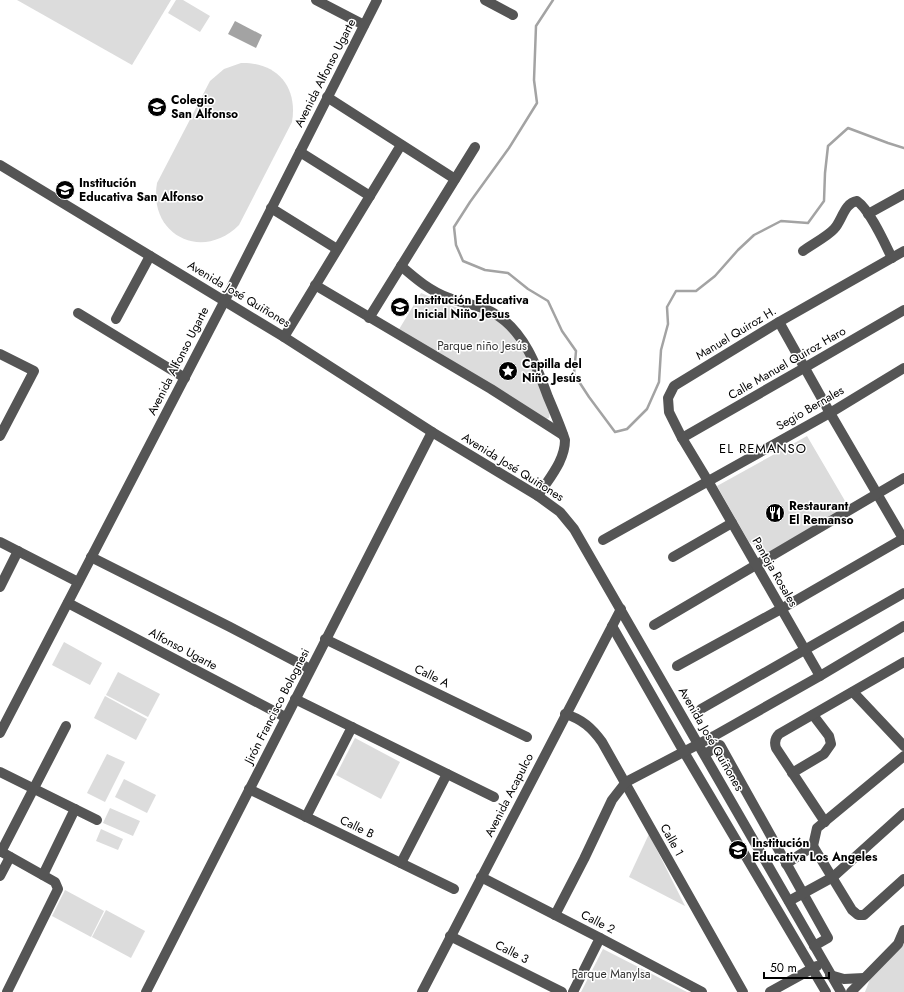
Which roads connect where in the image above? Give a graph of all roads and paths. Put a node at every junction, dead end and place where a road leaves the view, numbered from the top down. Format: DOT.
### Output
graph roads {
  1 [pos="316,0"];
  2 [pos="377,0"];
  3 [pos="485,0"];
  4 [pos="513,15"];
  5 [pos="364,25"];
  6 [pos="327,97"];
  7 [pos="401,144"];
  8 [pos="474,147"];
  9 [pos="300,152"];
  10 [pos="0,165"];
  11 [pos="455,179"];
  12 [pos="904,194"];
  13 [pos="370,196"];
  14 [pos="271,208"];
  15 [pos="868,214"];
  16 [pos="337,249"];
  17 [pos="803,251"];
  18 [pos="904,251"];
  19 [pos="150,256"];
  20 [pos="892,258"];
  21 [pos="401,266"];
  22 [pos="315,285"];
  23 [pos="224,300"];
  24 [pos="904,310"];
  25 [pos="78,313"];
  26 [pos="369,318"];
  27 [pos="116,319"];
  28 [pos="779,322"];
  29 [pos="284,337"];
  30 [pos="0,354"];
  31 [pos="804,368"];
  32 [pos="904,368"];
  33 [pos="184,378"];
  34 [pos="830,413"];
  35 [pos="432,432"];
  36 [pos="563,434"];
  37 [pos="0,436"];
  38 [pos="682,438"];
  39 [pos="904,478"];
  40 [pos="708,481"];
  41 [pos="877,492"];
  42 [pos="538,496"];
  43 [pos="732,523"];
  44 [pos="904,539"];
  45 [pos="603,540"];
  46 [pos="0,542"];
  47 [pos="18,552"];
  48 [pos="91,557"];
  49 [pos="673,557"];
  50 [pos="755,564"];
  51 [pos="78,582"];
  52 [pos="0,587"];
  53 [pos="904,593"];
  54 [pos="68,603"];
  55 [pos="621,609"];
  56 [pos="781,609"];
  57 [pos="654,625"];
  58 [pos="612,626"];
  59 [pos="904,626"];
  60 [pos="325,639"];
  61 [pos="804,650"];
  62 [pos="903,665"];
  63 [pos="677,666"];
  64 [pos="310,669"];
  65 [pos="820,676"];
  66 [pos="854,692"];
  67 [pos="295,699"];
  68 [pos="701,709"];
  69 [pos="565,714"];
  70 [pos="813,715"];
  71 [pos="286,717"];
  72 [pos="66,726"];
  73 [pos="352,727"];
  74 [pos="0,733"];
  75 [pos="527,737"];
  76 [pos="699,744"];
  77 [pos="904,746"];
  78 [pos="684,752"];
  79 [pos="705,754"];
  80 [pos="904,756"];
  81 [pos="0,772"];
  82 [pos="792,772"];
  83 [pos="447,774"];
  84 [pos="626,782"];
  85 [pos="34,789"];
  86 [pos="249,789"];
  87 [pos="494,797"];
  88 [pos="75,810"];
  89 [pos="904,813"];
  90 [pos="306,817"];
  91 [pos="97,820"];
  92 [pos="825,822"];
  93 [pos="813,846"];
  94 [pos="780,852"];
  95 [pos="4,853"];
  96 [pos="765,859"];
  97 [pos="401,863"];
  98 [pos="786,864"];
  99 [pos="43,875"];
  100 [pos="0,876"];
  101 [pos="481,877"];
  102 [pos="833,877"];
  103 [pos="904,879"];
  104 [pos="454,889"];
  105 [pos="802,893"];
  106 [pos="789,901"];
  107 [pos="554,915"];
  108 [pos="904,928"];
  109 [pos="450,936"];
  110 [pos="600,938"];
  111 [pos="814,946"];
  112 [pos="823,962"];
  113 [pos="812,969"];
  114 [pos="830,975"];
  115 [pos="864,978"];
  116 [pos="7,992"];
  117 [pos="146,992"];
  118 [pos="422,992"];
  119 [pos="562,992"];
  120 [pos="573,992"];
  121 [pos="702,992"];
  122 [pos="743,992"];
  123 [pos="770,992"];
  124 [pos="826,992"];
  125 [pos="841,992"];
  126 [pos="851,992"];
  127 [pos="860,992"];
  1 -- 5 [label="street"];
  2 -- 5 [label="street, Avenida Alfonso Ugarte"];
  3 -- 4 [label="street"];
  5 -- 6 [label="street, Avenida Alfonso Ugarte"];
  6 -- 7 [label="street"];
  6 -- 9 [label="street, Avenida Alfonso Ugarte"];
  7 -- 11 [label="street"];
  7 -- 13 [label="street"];
  8 -- 11 [label="street"];
  9 -- 13 [label="street"];
  9 -- 14 [label="street, Avenida Alfonso Ugarte"];
  10 -- 19 [label="street, Avenida José Quiñones"];
  11 -- 21 [label="street"];
  12 -- 15 [label="street"];
  13 -- 16 [label="street"];
  14 -- 16 [label="street"];
  14 -- 23 [label="street, Avenida Alfonso Ugarte"];
  15 -- 17 [label="street"];
  15 -- 20 [label="street"];
  16 -- 22 [label="street"];
  18 -- 20 [label="street, Manuel Quiroz H."];
  19 -- 23 [label="street, Avenida José Quiñones"];
  19 -- 27 [label="street"];
  20 -- 28 [label="street, Manuel Quiroz H."];
  21 -- 26 [label="street"];
  21 -- 36 [label="street"];
  22 -- 26 [label="street"];
  22 -- 29 [label="street"];
  23 -- 29 [label="street, Avenida José Quiñones"];
  23 -- 33 [label="street, Avenida Alfonso Ugarte"];
  24 -- 31 [label="street, Calle Manuel Quiroz Haro"];
  25 -- 33 [label="street"];
  26 -- 36 [label="street"];
  28 -- 31 [label="street"];
  28 -- 38 [label="street, Manuel Quiroz H."];
  29 -- 35 [label="street, Avenida José Quiñones"];
  30 -- 37 [label="street"];
  31 -- 34 [label="street"];
  31 -- 38 [label="street, Calle Manuel Quiroz Haro"];
  32 -- 34 [label="street, Segio Bernales"];
  33 -- 48 [label="street, Avenida Alfonso Ugarte"];
  34 -- 40 [label="street, Segio Bernales"];
  34 -- 41 [label="street"];
  35 -- 42 [label="street, Avenida José Quiñones"];
  35 -- 60 [label="street, Jirón Francisco Bolognesi"];
  36 -- 42 [label="street"];
  38 -- 40 [label="street, Manuel Quiroz H."];
  39 -- 41 [label="street"];
  40 -- 43 [label="street, Pantoja Rosales"];
  40 -- 45 [label="street, Segio Bernales"];
  41 -- 44 [label="street"];
  41 -- 50 [label="street"];
  42 -- 55 [label="street, Avenida José Quiñones"];
  43 -- 49 [label="street"];
  43 -- 50 [label="street, Pantoja Rosales"];
  44 -- 56 [label="street"];
  46 -- 47 [label="street"];
  47 -- 51 [label="street"];
  47 -- 52 [label="street"];
  48 -- 51 [label="street, Avenida Alfonso Ugarte"];
  48 -- 64 [label="street"];
  50 -- 56 [label="street, Pantoja Rosales"];
  50 -- 57 [label="street"];
  51 -- 54 [label="street, Avenida Alfonso Ugarte"];
  53 -- 61 [label="street"];
  54 -- 71 [label="street, Alfonso Ugarte"];
  54 -- 74 [label="street, Avenida Alfonso Ugarte"];
  55 -- 58 [label="street, Avenida Acapulco"];
  55 -- 76 [label="street, Avenida José Quiñones"];
  56 -- 61 [label="street, Pantoja Rosales"];
  56 -- 63 [label="street"];
  58 -- 69 [label="street, Avenida Acapulco"];
  58 -- 78 [label="street"];
  59 -- 65 [label="street"];
  60 -- 64 [label="street, Jirón Francisco Bolognesi"];
  60 -- 75 [label="street, Calle A"];
  61 -- 65 [label="street, Pantoja Rosales"];
  61 -- 68 [label="street"];
  62 -- 66 [label="street"];
  64 -- 67 [label="street, Jirón Francisco Bolognesi"];
  65 -- 76 [label="street"];
  66 -- 70 [label="street"];
  66 -- 77 [label="street"];
  67 -- 71 [label="street, Jirón Francisco Bolognesi"];
  67 -- 73 [label="street"];
  69 -- 84 [label="street, Calle 1"];
  69 -- 101 [label="street, Avenida Acapulco"];
  70 -- 82 [label="street"];
  70 -- 82 [label="street"];
  71 -- 86 [label="street, Jirón Francisco Bolognesi"];
  72 -- 85 [label="street"];
  73 -- 83 [label="street"];
  73 -- 90 [label="street"];
  76 -- 78 [label="street"];
  76 -- 79 [label="street, Avenida José Quiñones"];
  78 -- 84 [label="street"];
  78 -- 113 [label="street"];
  79 -- 94 [label="street"];
  79 -- 96 [label="street, Avenida José Quiñones"];
  80 -- 92 [label="street"];
  81 -- 85 [label="street"];
  82 -- 92 [label="street"];
  83 -- 87 [label="street"];
  83 -- 97 [label="street"];
  84 -- 107 [label="street"];
  84 -- 122 [label="street, Calle 1"];
  85 -- 88 [label="street"];
  85 -- 95 [label="street"];
  86 -- 90 [label="street, Calle B"];
  86 -- 117 [label="street, Jirón Francisco Bolognesi"];
  88 -- 91 [label="street"];
  88 -- 99 [label="street"];
  89 -- 102 [label="street"];
  90 -- 97 [label="street, Calle B"];
  92 -- 93 [label="street"];
  93 -- 98 [label="street"];
  93 -- 102 [label="street"];
  94 -- 96 [label="street"];
  94 -- 98 [label="street"];
  95 -- 99 [label="street"];
  95 -- 100 [label="street"];
  96 -- 106 [label="street, Avenida José Quiñones"];
  97 -- 104 [label="street, Calle B"];
  98 -- 105 [label="street"];
  99 -- 116 [label="street"];
  101 -- 107 [label="street, Calle 2"];
  101 -- 109 [label="street, Avenida Acapulco"];
  102 -- 103 [label="street"];
  102 -- 105 [label="street"];
  105 -- 106 [label="street"];
  105 -- 111 [label="street"];
  106 -- 111 [label="street, Avenida José Quiñones"];
  107 -- 110 [label="street, Calle 2"];
  108 -- 115 [label="street"];
  109 -- 118 [label="street, Avenida Acapulco"];
  109 -- 119 [label="street, Calle 3"];
  110 -- 120 [label="street"];
  110 -- 121 [label="street, Calle 2"];
  111 -- 112 [label="street, Avenida José Quiñones"];
  112 -- 113 [label="street"];
  112 -- 114 [label="street, Avenida José Quiñones"];
  113 -- 123 [label="street"];
  113 -- 124 [label="street"];
  114 -- 115 [label="street"];
  114 -- 125 [label="street, Avenida José Quiñones"];
  115 -- 126 [label="street"];
  115 -- 127 [label="street"];
}
